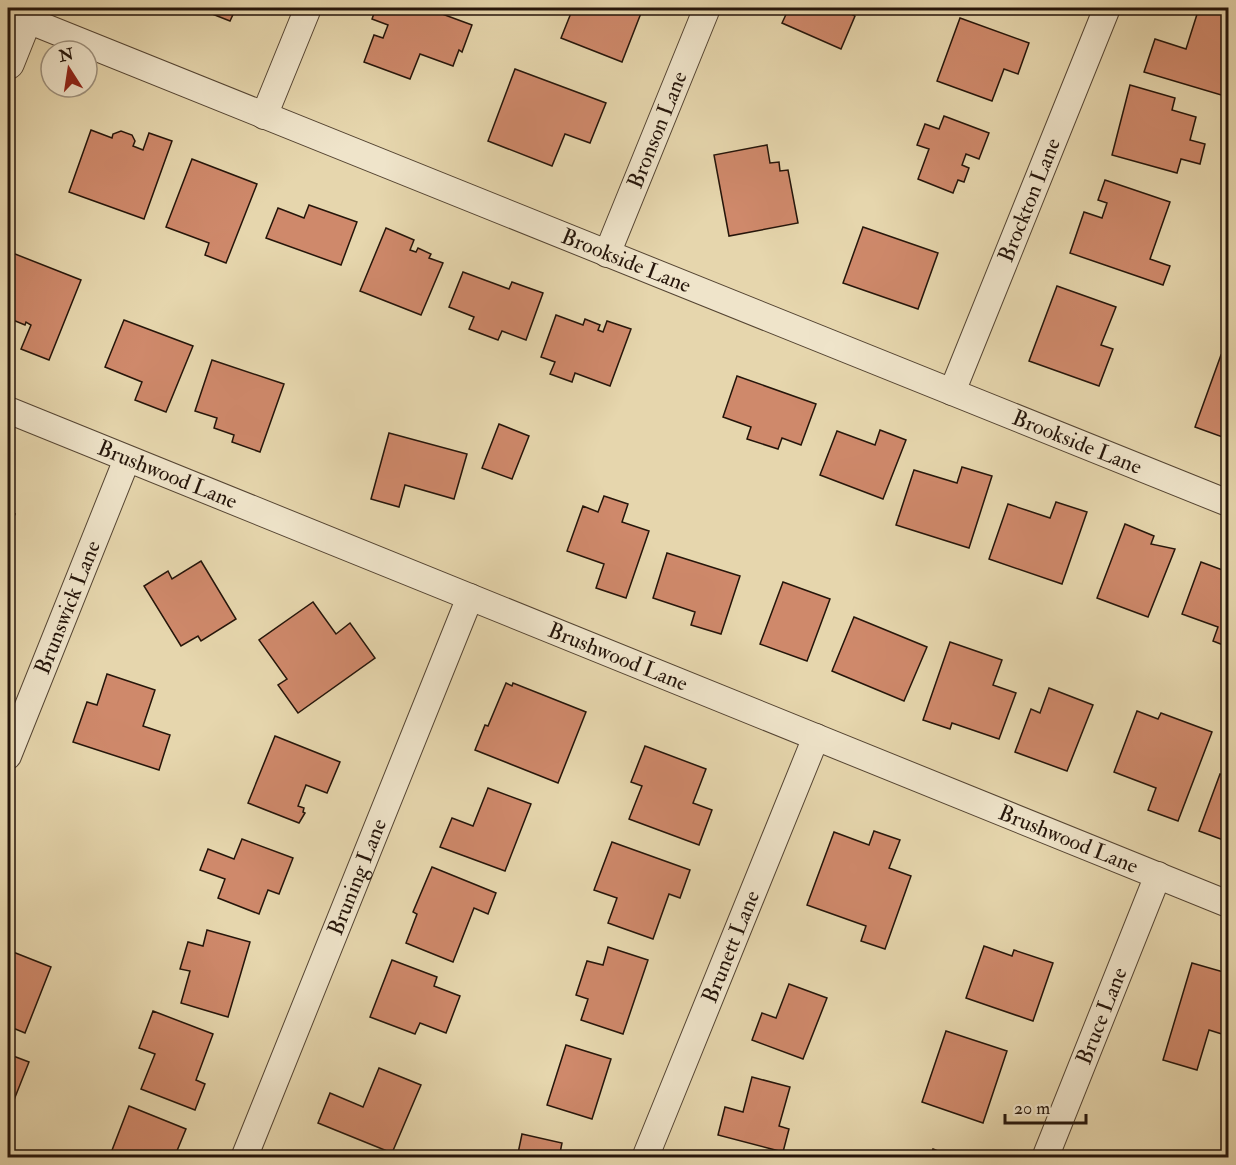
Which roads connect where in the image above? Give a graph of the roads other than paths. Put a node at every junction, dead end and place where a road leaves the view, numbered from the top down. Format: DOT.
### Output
graph roads {
  1 [pos="308,8"];
  2 [pos="707,8"];
  3 [pos="1107,8"];
  4 [pos="27,13"];
  5 [pos="8,63"];
  6 [pos="264,116"];
  7 [pos="607,254"];
  8 [pos="952,392"];
  9 [pos="8,410"];
  10 [pos="127,459"];
  11 [pos="1228,503"];
  12 [pos="470,597"];
  13 [pos="816,737"];
  14 [pos="8,756"];
  15 [pos="1158,876"];
  16 [pos="1228,904"];
  17 [pos="243,1158"];
  18 [pos="645,1158"];
  19 [pos="1045,1158"];
  1 -- 6 [label="street"];
  2 -- 7 [label="street, Bronson Lane"];
  3 -- 8 [label="street, Brockton Lane"];
  4 -- 5 [label="street"];
  4 -- 6 [label="street, Brookside Lane"];
  6 -- 7 [label="street, Brookside Lane"];
  7 -- 8 [label="street, Brookside Lane"];
  8 -- 11 [label="street, Brookside Lane"];
  9 -- 10 [label="street, Brushwood Lane"];
  10 -- 12 [label="street, Brushwood Lane"];
  10 -- 14 [label="street, Brunswick Lane"];
  12 -- 13 [label="street, Brushwood Lane"];
  12 -- 17 [label="street, Bruning Lane"];
  13 -- 15 [label="street, Brushwood Lane"];
  13 -- 18 [label="street, Brunett Lane"];
  15 -- 16 [label="street, Brushwood Lane"];
  15 -- 19 [label="street, Bruce Lane"];
}
